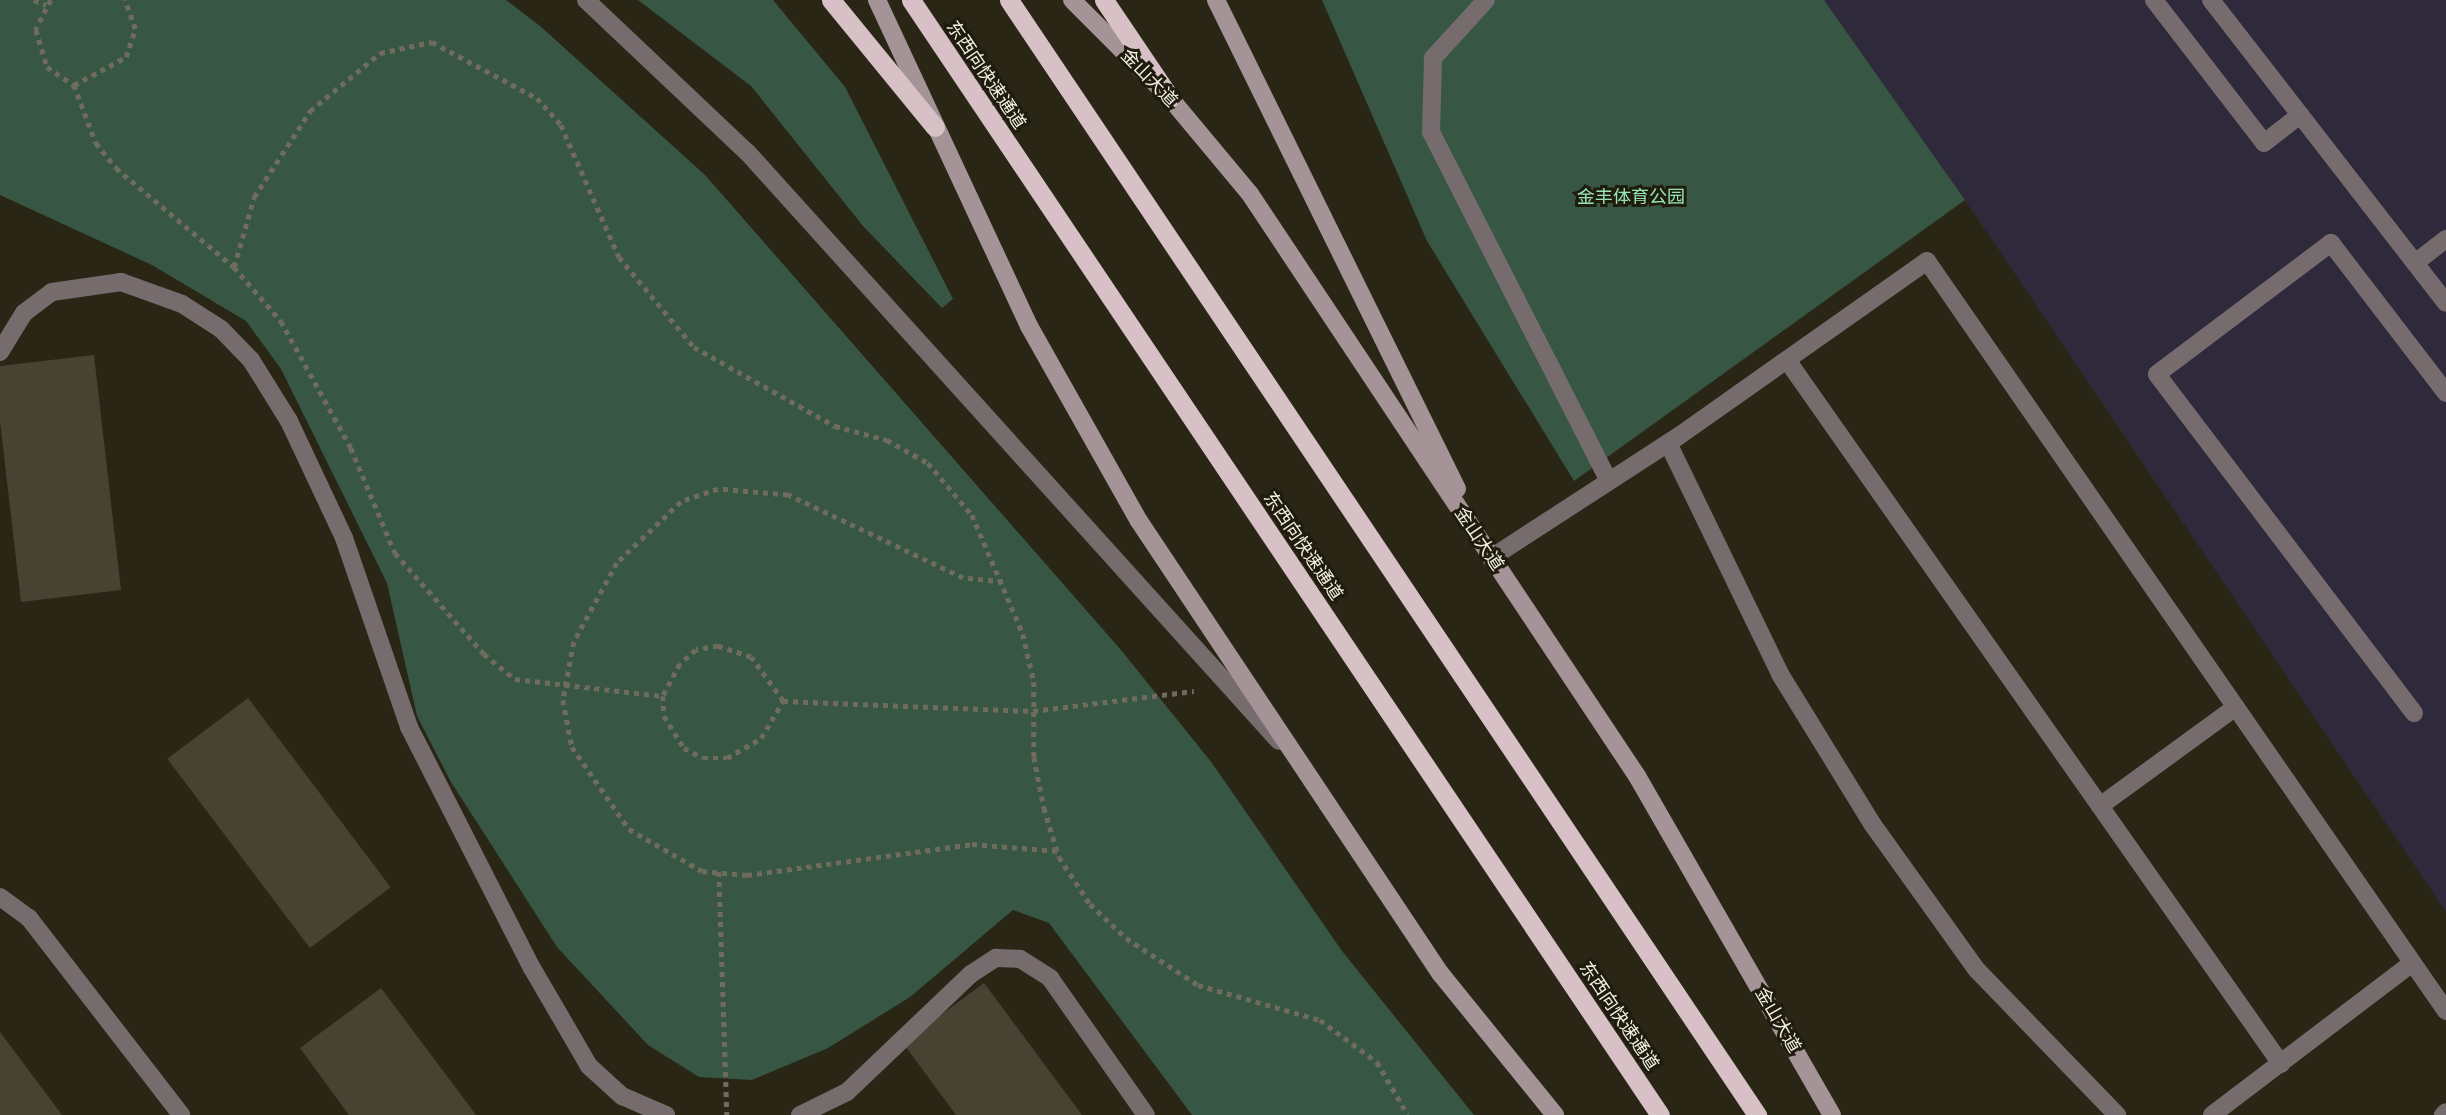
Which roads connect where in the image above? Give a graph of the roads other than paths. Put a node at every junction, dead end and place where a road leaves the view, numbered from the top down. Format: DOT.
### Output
graph roads {
  1 [pos="586,0"];
  2 [pos="831,0"];
  3 [pos="877,0"];
  4 [pos="911,0"];
  5 [pos="1009,0"];
  6 [pos="1072,0"];
  7 [pos="1104,0"];
  8 [pos="1216,0"];
  9 [pos="1486,0"];
  10 [pos="2154,0"];
  11 [pos="2211,0"];
  12 [pos="1170,98"];
  13 [pos="2300,115"];
  14 [pos="935,127"];
  15 [pos="2446,239"];
  16 [pos="2415,263"];
  17 [pos="2446,303"];
  18 [pos="0,352"];
  19 [pos="1787,360"];
  20 [pos="2446,393"];
  21 [pos="1668,443"];
  22 [pos="1608,480"];
  23 [pos="1491,558"];
  24 [pos="2236,707"];
  25 [pos="2414,713"];
  26 [pos="1288,751"];
  27 [pos="2100,806"];
  28 [pos="0,897"];
  29 [pos="2412,963"];
  30 [pos="2446,1011"];
  31 [pos="2281,1064"];
  32 [pos="181,1115"];
  33 [pos="666,1115"];
  34 [pos="800,1115"];
  35 [pos="1146,1115"];
  36 [pos="1555,1115"];
  37 [pos="1660,1115"];
  38 [pos="1757,1115"];
  39 [pos="1832,1115"];
  40 [pos="2117,1115"];
  41 [pos="2212,1115"];
  1 -- 26 [label="street"];
  2 -- 14 [label="highway"];
  3 -- 14 [label="main road"];
  4 -- 37 [label="highway, 东西向快速通道"];
  5 -- 38 [label="highway"];
  6 -- 12 [label="main road, 金山大道"];
  7 -- 12 [label="highway"];
  8 -- 23 [label="main road"];
  9 -- 22 [label="street"];
  10 -- 13 [label="street"];
  11 -- 13 [label="street"];
  12 -- 23 [label="main road, 金山大道"];
  13 -- 16 [label="street"];
  14 -- 26 [label="main road"];
  15 -- 16 [label="street"];
  16 -- 17 [label="street"];
  18 -- 33 [label="street"];
  19 -- 21 [label="street"];
  19 -- 24 [label="street"];
  19 -- 27 [label="street"];
  20 -- 25 [label="street"];
  21 -- 22 [label="street"];
  21 -- 40 [label="street"];
  22 -- 23 [label="street"];
  23 -- 39 [label="main road, 金山大道"];
  24 -- 27 [label="street"];
  24 -- 29 [label="street"];
  26 -- 36 [label="main road"];
  27 -- 31 [label="street"];
  28 -- 32 [label="street"];
  29 -- 30 [label="street"];
  29 -- 31 [label="street"];
  31 -- 41 [label="street"];
  34 -- 35 [label="street"];
}
